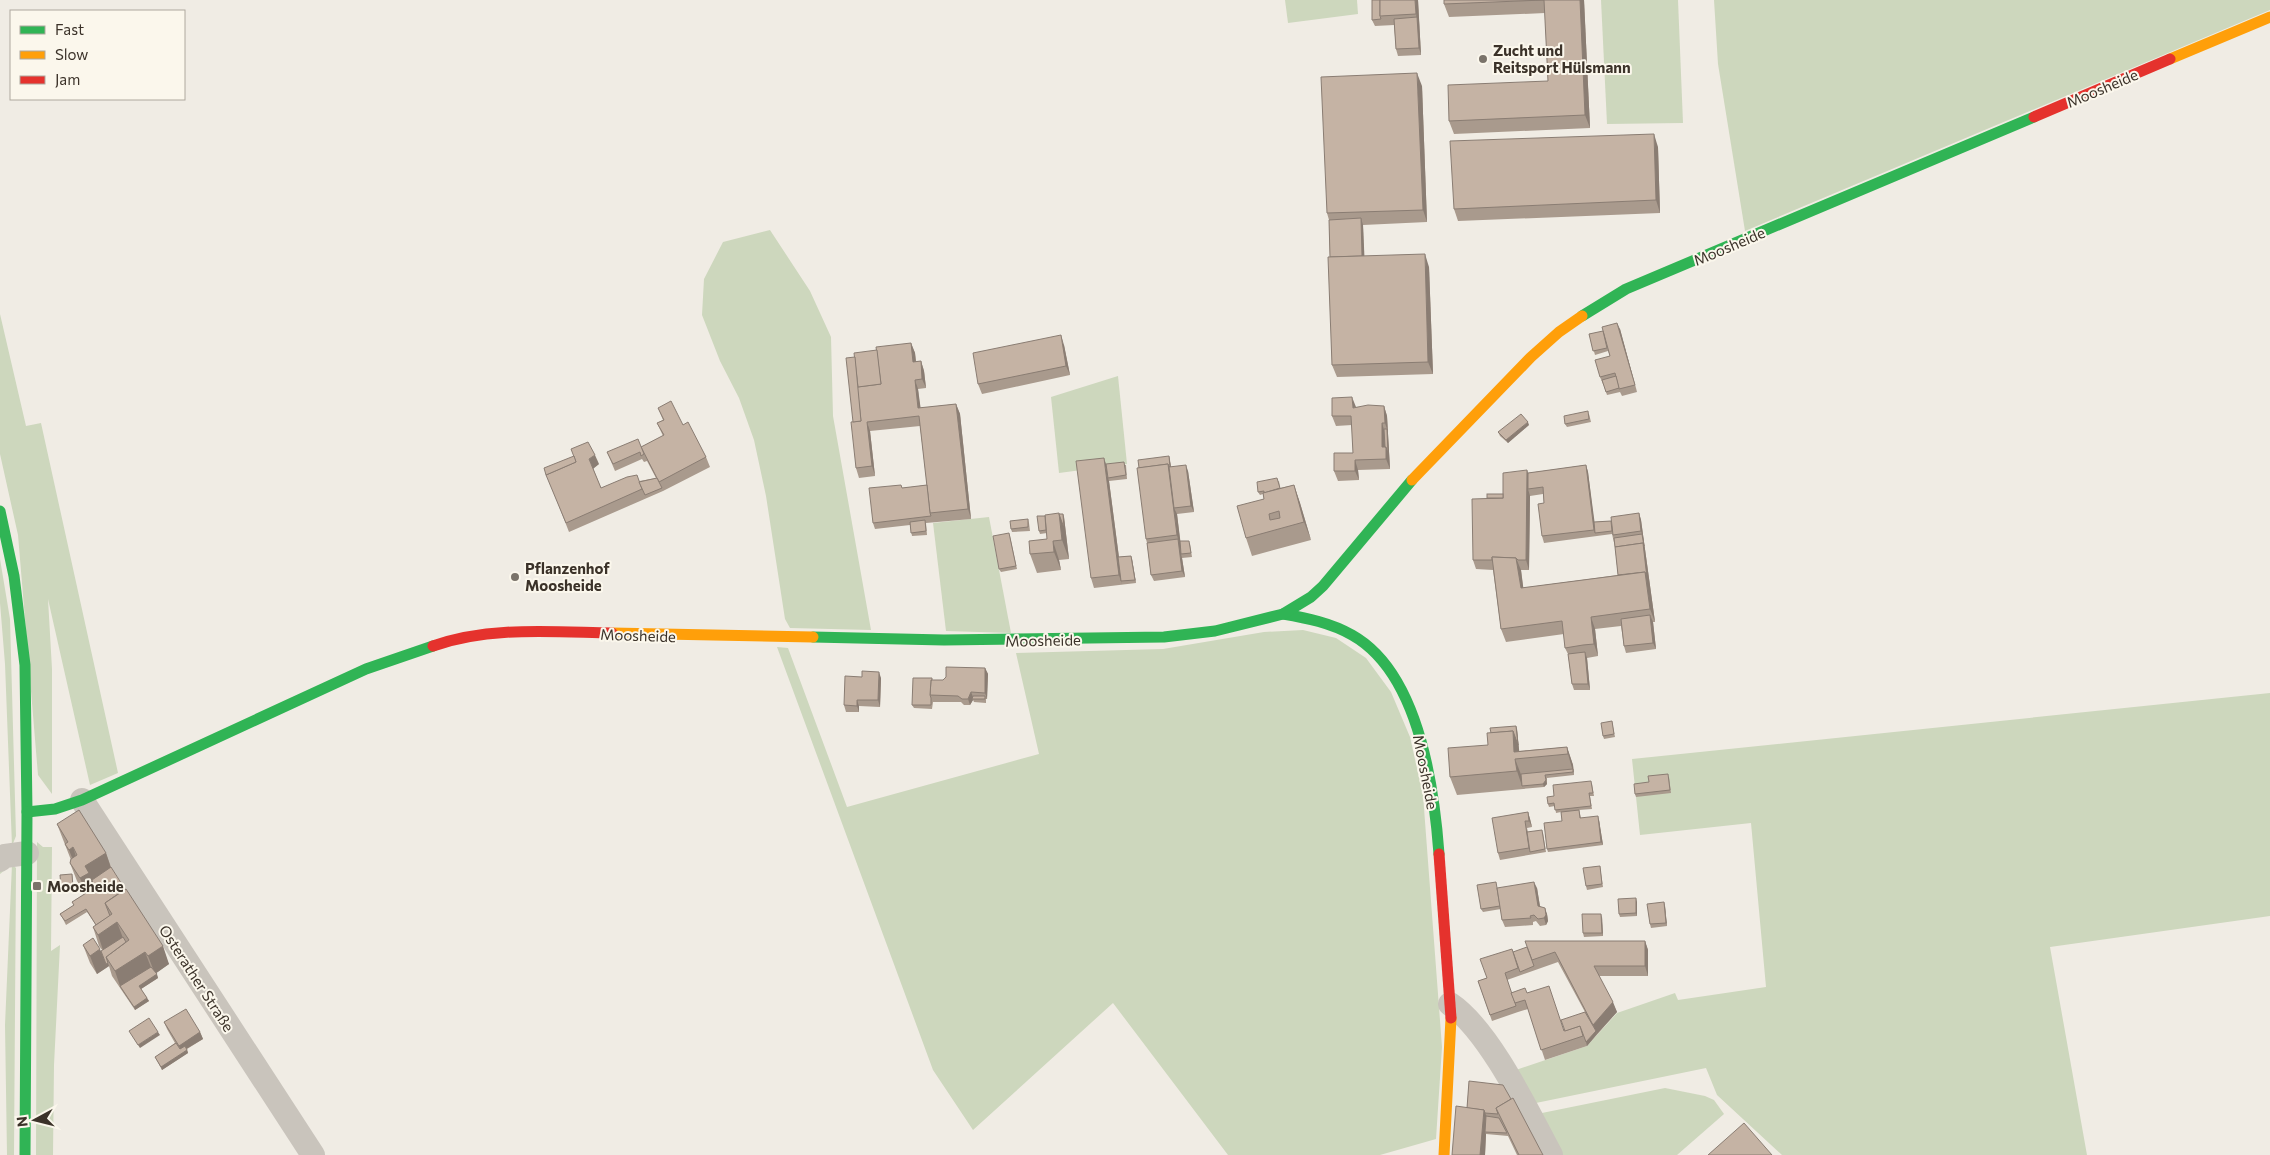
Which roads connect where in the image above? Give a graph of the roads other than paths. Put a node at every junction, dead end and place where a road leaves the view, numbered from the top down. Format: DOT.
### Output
graph roads {
  1 [pos="2270,16"];
  2 [pos="0,511"];
  3 [pos="1283,614"];
  4 [pos="82,800"];
  5 [pos="27,812"];
  6 [pos="27,853"];
  7 [pos="0,860"];
  8 [pos="1450,1004"];
  9 [pos="25,1155"];
  10 [pos="313,1155"];
  11 [pos="1444,1155"];
  12 [pos="1551,1155"];
  1 -- 3 [label="street, Moosheide"];
  2 -- 5 [label="street"];
  3 -- 4 [label="street, Moosheide"];
  3 -- 8 [label="street, Moosheide"];
  4 -- 5 [label="street, Moosheide"];
  4 -- 10 [label="street, Osterather Straße"];
  5 -- 6 [label="street"];
  6 -- 7 [label="street"];
  6 -- 9 [label="street"];
  8 -- 11 [label="street, Moosheide"];
  8 -- 12 [label="street"];
}
